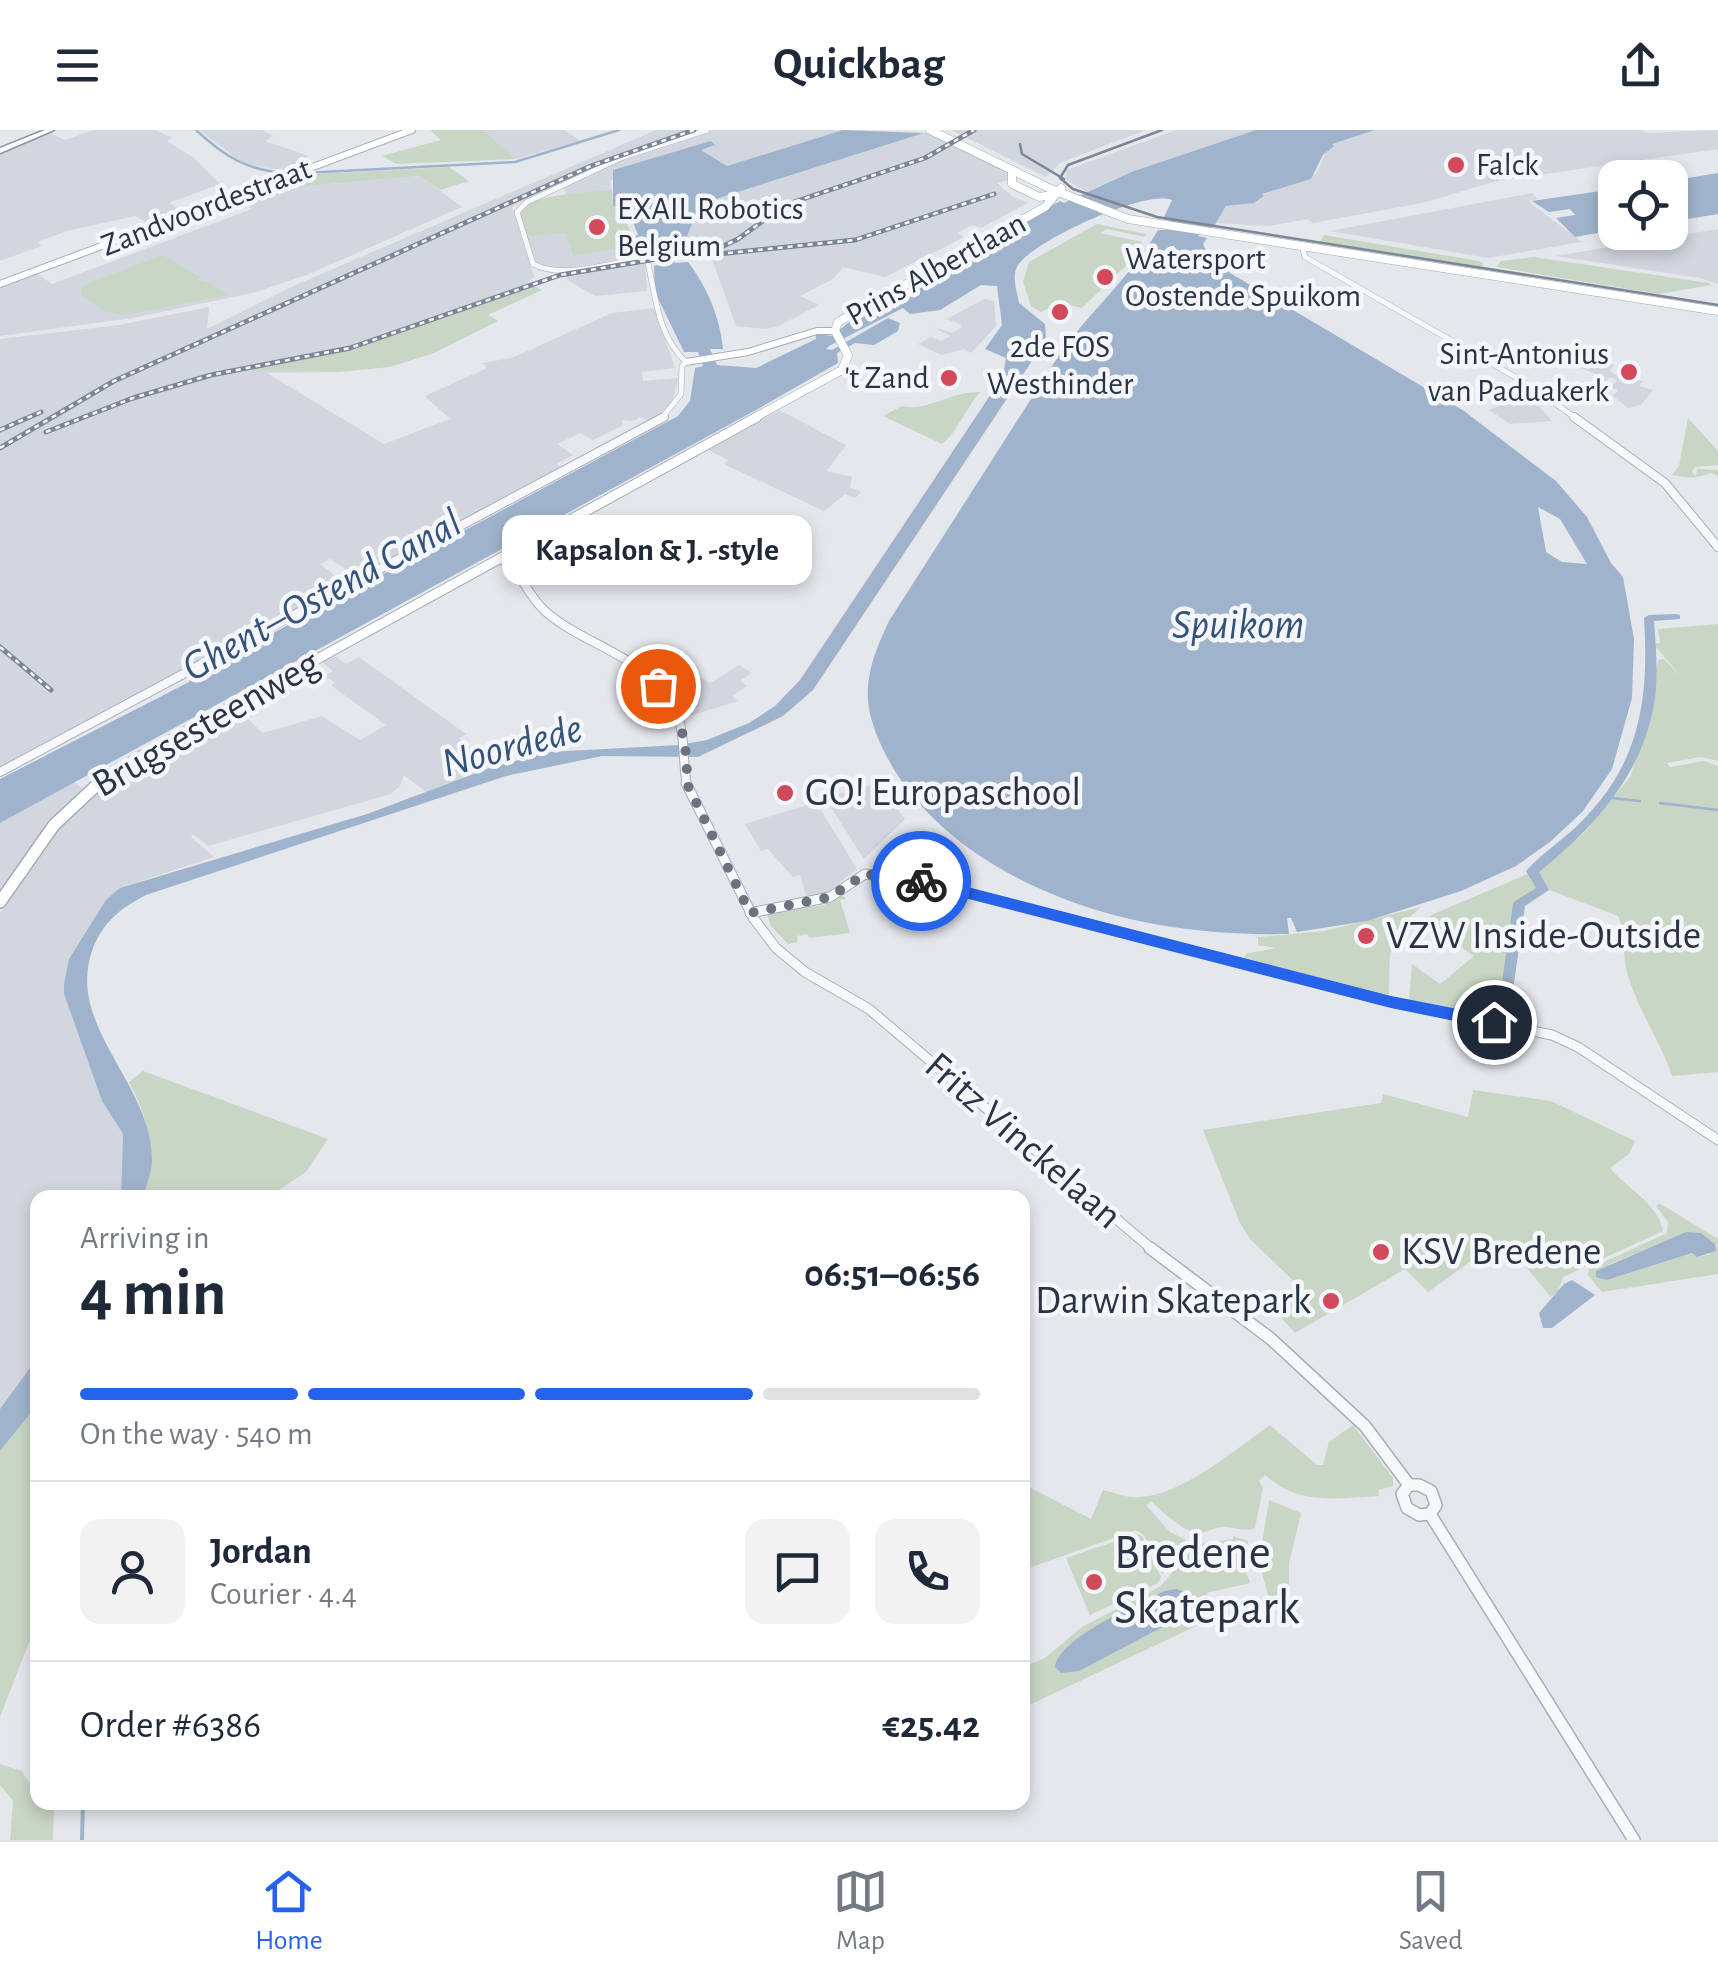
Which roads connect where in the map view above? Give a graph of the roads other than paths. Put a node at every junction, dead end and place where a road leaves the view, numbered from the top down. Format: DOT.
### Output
graph roads {
  1 [pos="41,130"];
  2 [pos="51,130"];
  3 [pos="412,130"];
  4 [pos="707,130"];
  5 [pos="930,130"];
  6 [pos="942,130"];
  7 [pos="0,149"];
  8 [pos="1012,170"];
  9 [pos="1024,176"];
  10 [pos="1012,180"];
  11 [pos="1043,180"];
  12 [pos="1057,192"];
  13 [pos="1038,196"];
  14 [pos="1041,209"];
  15 [pos="1301,248"];
  16 [pos="0,284"];
  17 [pos="1718,309"];
  18 [pos="835,332"];
  19 [pos="844,347"];
  20 [pos="686,362"];
  21 [pos="1718,547"];
  22 [pos="500,558"];
  23 [pos="0,772"];
  24 [pos="843,889"];
  25 [pos="0,902"];
  26 [pos="750,913"];
  27 [pos="1718,1140"];
  28 [pos="1409,1485"];
  29 [pos="1430,1514"];
  30 [pos="1634,1840"];
  1 -- 7 [label="highway"];
  2 -- 7 [label="highway"];
  3 -- 16 [label="main road, Zandvoordestraat"];
  4 -- 20 [label="street"];
  5 -- 8 [label="main road"];
  6 -- 11 [label="main road"];
  8 -- 9 [label="main road"];
  8 -- 10 [label="main road"];
  9 -- 10 [label="main road"];
  9 -- 11 [label="main road"];
  9 -- 12 [label="main road"];
  10 -- 13 [label="main road"];
  11 -- 12 [label="main road"];
  12 -- 13 [label="main road"];
  12 -- 14 [label="main road, Prins Albertlaan"];
  12 -- 15 [label="main road"];
  13 -- 14 [label="main road, Prins Albertlaan"];
  14 -- 18 [label="main road, Prins Albertlaan"];
  15 -- 17 [label="main road"];
  15 -- 21 [label="street"];
  18 -- 19 [label="main road, Prins Albertlaan"];
  18 -- 20 [label="main road, Prins Albertlaan"];
  19 -- 22 [label="main road, Brugsesteenweg"];
  20 -- 23 [label="street"];
  22 -- 25 [label="main road, Brugsesteenweg"];
  22 -- 26 [label="street, Fritz Vinckelaan"];
  24 -- 26 [label="street"];
  24 -- 27 [label="street"];
  26 -- 28 [label="street, Fritz Vinckelaan"];
  28 -- 29 [label="street"];
  28 -- 29 [label="street"];
  29 -- 30 [label="street"];
}
